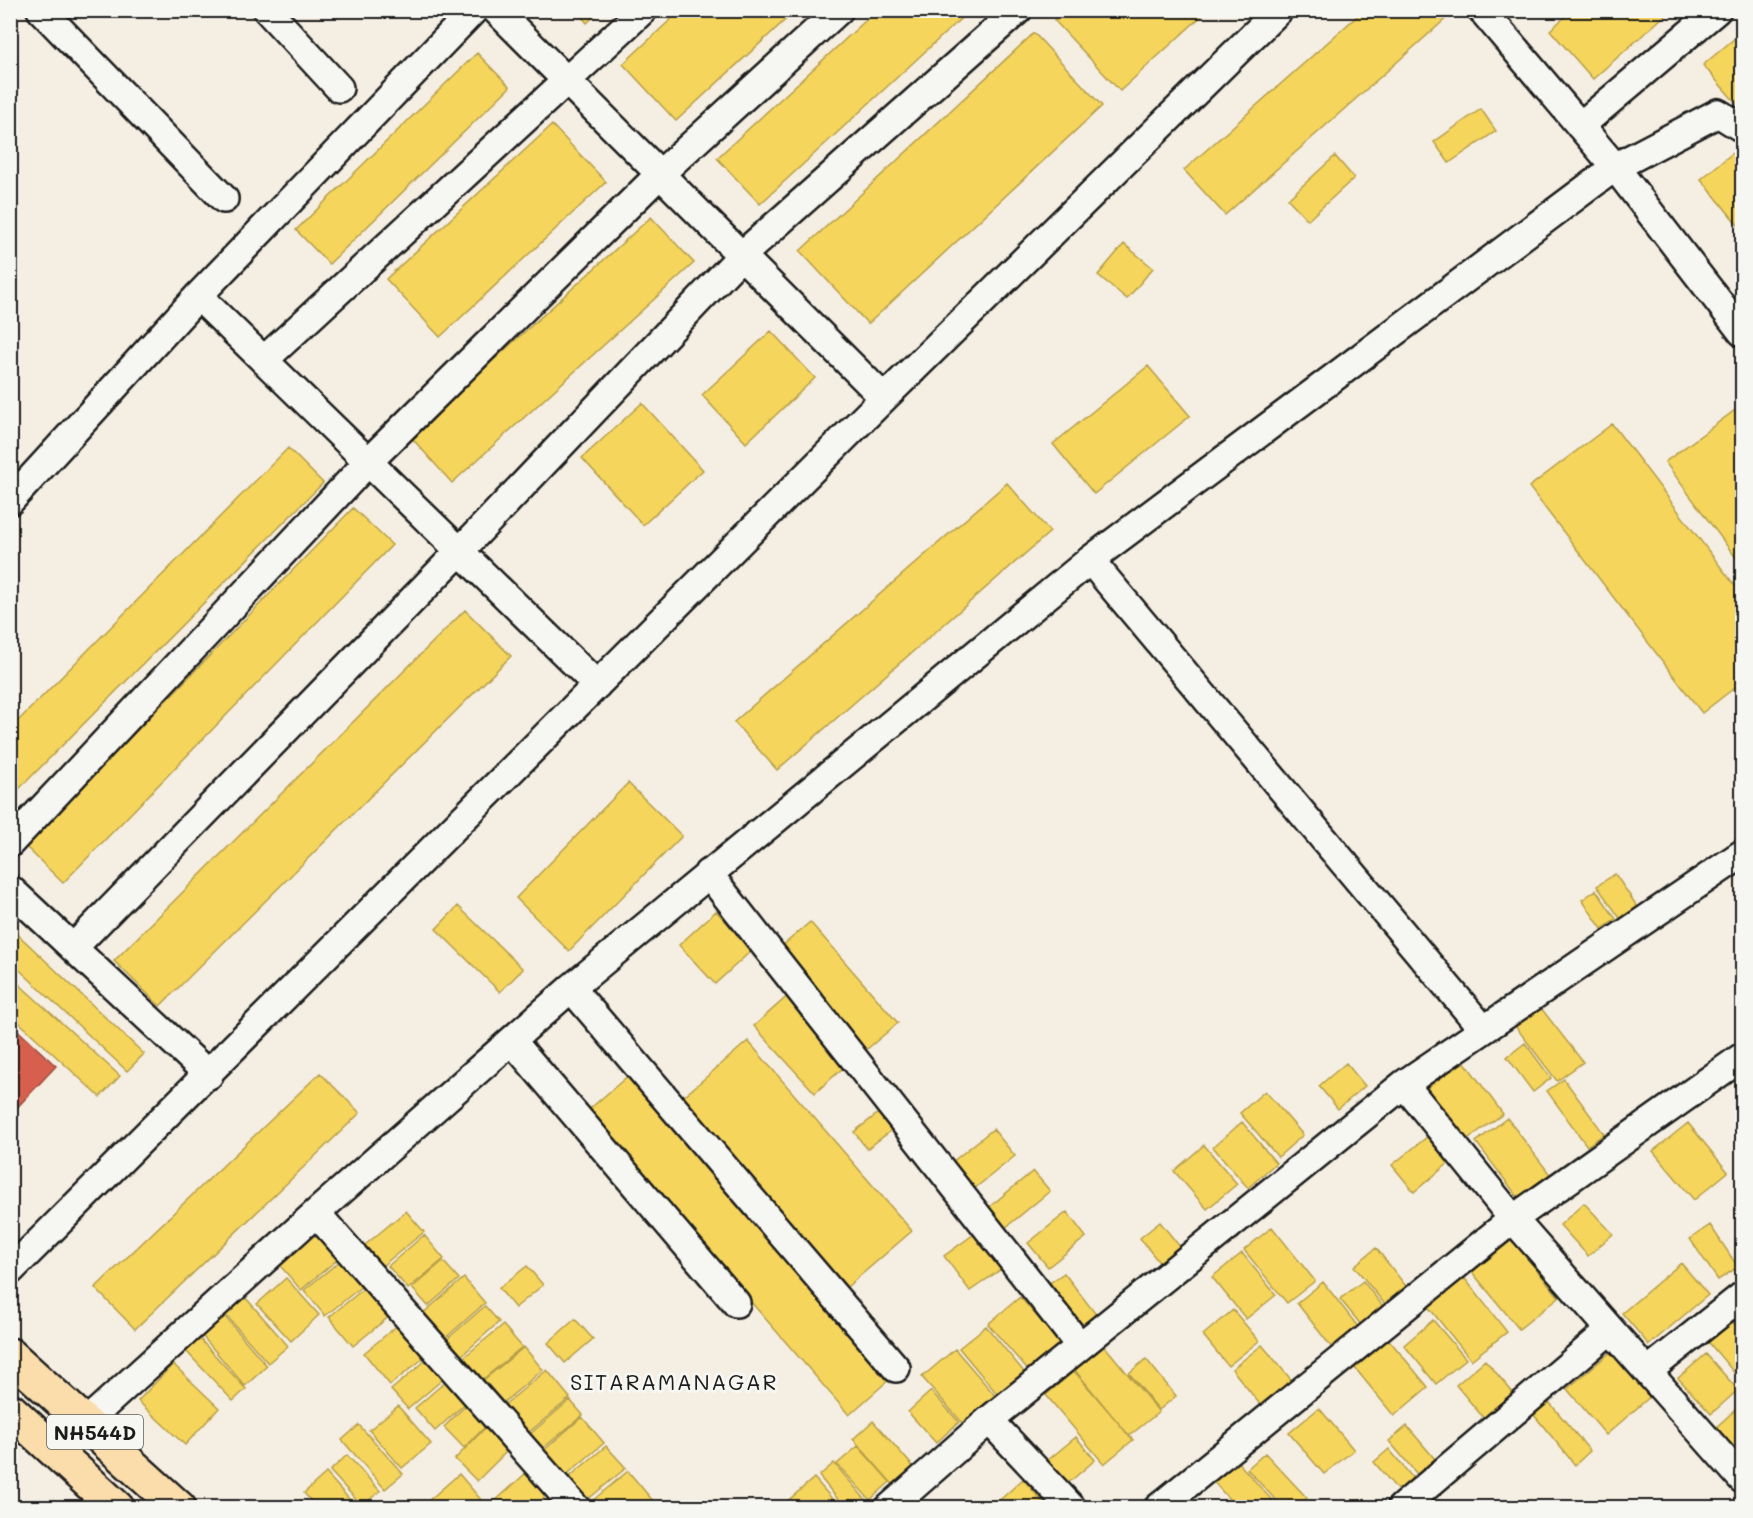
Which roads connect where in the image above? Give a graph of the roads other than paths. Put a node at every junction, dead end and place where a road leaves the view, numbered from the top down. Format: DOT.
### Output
graph roads {
  1 [pos="41,10"];
  2 [pos="267,10"];
  3 [pos="474,10"];
  4 [pos="496,10"];
  5 [pos="643,10"];
  6 [pos="839,10"];
  7 [pos="1018,10"];
  8 [pos="1279,10"];
  9 [pos="1718,10"];
  10 [pos="1490,13"];
  11 [pos="566,80"];
  12 [pos="339,88"];
  13 [pos="1580,126"];
  14 [pos="1743,128"];
  15 [pos="1615,167"];
  16 [pos="660,174"];
  17 [pos="224,199"];
  18 [pos="742,255"];
  19 [pos="198,296"];
  20 [pos="1743,332"];
  21 [pos="264,360"];
  22 [pos="885,398"];
  23 [pos="368,462"];
  24 [pos="10,501"];
  25 [pos="460,551"];
  26 [pos="1090,560"];
  27 [pos="597,685"];
  28 [pos="10,843"];
  29 [pos="1743,854"];
  30 [pos="708,873"];
  31 [pos="10,889"];
  32 [pos="73,948"];
  33 [pos="571,988"];
  34 [pos="1483,1029"];
  35 [pos="513,1042"];
  36 [pos="1743,1057"];
  37 [pos="209,1075"];
  38 [pos="1404,1084"];
  39 [pos="316,1213"];
  40 [pos="1513,1219"];
  41 [pos="10,1271"];
  42 [pos="1743,1296"];
  43 [pos="736,1303"];
  44 [pos="1611,1330"];
  45 [pos="1080,1346"];
  46 [pos="10,1355"];
  47 [pos="896,1368"];
  48 [pos="1648,1371"];
  49 [pos="10,1410"];
  50 [pos="989,1420"];
  51 [pos="85,1423"];
  52 [pos="1743,1479"];
  53 [pos="117,1508"];
  54 [pos="179,1508"];
  55 [pos="576,1508"];
  56 [pos="889,1508"];
  57 [pos="1071,1508"];
  58 [pos="1158,1508"];
  59 [pos="1401,1508"];
  1 -- 17 [label="street"];
  2 -- 12 [label="street"];
  3 -- 19 [label="street"];
  4 -- 11 [label="street"];
  5 -- 11 [label="street"];
  6 -- 16 [label="street"];
  7 -- 18 [label="street"];
  8 -- 22 [label="street"];
  9 -- 13 [label="street"];
  10 -- 13 [label="street"];
  11 -- 16 [label="street"];
  11 -- 21 [label="street"];
  13 -- 15 [label="street"];
  14 -- 15 [label="street"];
  15 -- 20 [label="street"];
  15 -- 26 [label="street"];
  16 -- 18 [label="street"];
  16 -- 23 [label="street"];
  18 -- 22 [label="street"];
  18 -- 25 [label="street"];
  19 -- 21 [label="street"];
  19 -- 24 [label="street"];
  21 -- 23 [label="street"];
  22 -- 27 [label="street"];
  23 -- 25 [label="street"];
  23 -- 28 [label="street"];
  25 -- 27 [label="street"];
  25 -- 32 [label="street"];
  26 -- 30 [label="street"];
  26 -- 34 [label="street"];
  27 -- 37 [label="street"];
  29 -- 34 [label="street"];
  30 -- 33 [label="street"];
  30 -- 45 [label="street"];
  31 -- 32 [label="street"];
  32 -- 37 [label="street"];
  33 -- 35 [label="street"];
  33 -- 47 [label="street"];
  34 -- 38 [label="street"];
  35 -- 39 [label="street"];
  35 -- 43 [label="street"];
  36 -- 40 [label="street"];
  37 -- 41 [label="street"];
  38 -- 40 [label="street"];
  38 -- 45 [label="street"];
  39 -- 51 [label="street"];
  39 -- 55 [label="street"];
  40 -- 44 [label="street"];
  40 -- 58 [label="street"];
  42 -- 48 [label="street"];
  44 -- 48 [label="street"];
  44 -- 59 [label="street"];
  45 -- 50 [label="street"];
  46 -- 51 [label="highway, NH544D"];
  48 -- 52 [label="street"];
  49 -- 53 [label="highway, NH544D"];
  50 -- 56 [label="street"];
  50 -- 57 [label="street"];
  51 -- 54 [label="highway, NH544D"];
}
